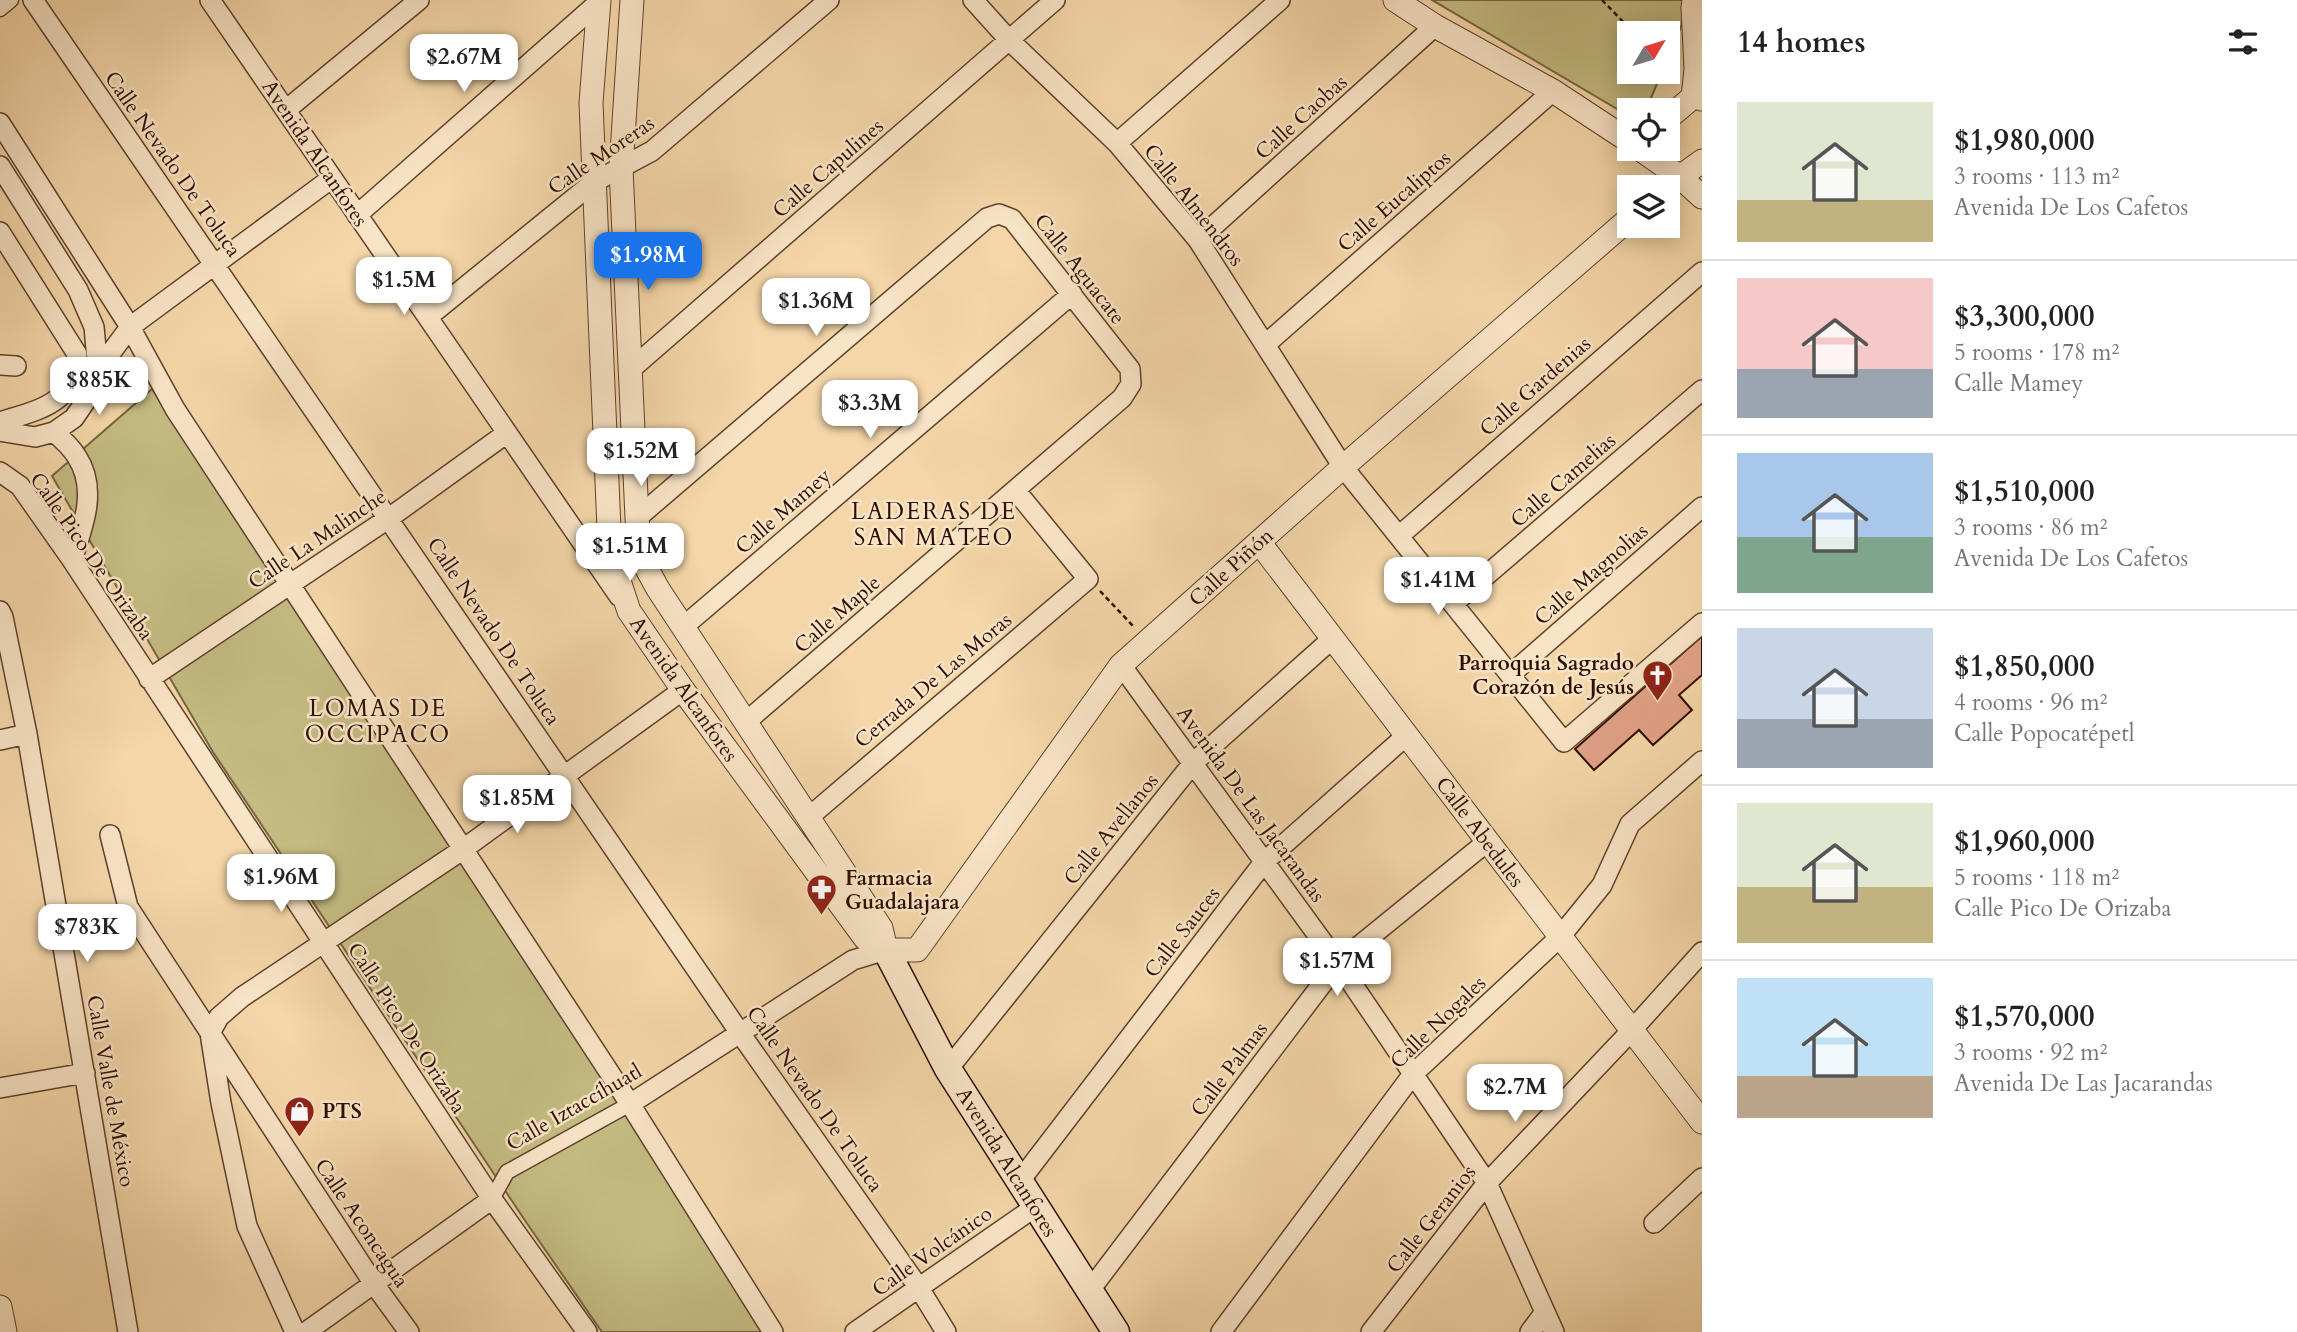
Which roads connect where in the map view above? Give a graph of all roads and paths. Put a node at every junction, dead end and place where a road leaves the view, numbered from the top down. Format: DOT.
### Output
graph roads {
  1 [pos="11,0"];
  2 [pos="33,0"];
  3 [pos="419,0"];
  4 [pos="632,0"];
  5 [pos="829,0"];
  6 [pos="973,0"];
  7 [pos="1055,0"];
  8 [pos="1280,0"];
  9 [pos="1395,0"];
  10 [pos="1602,0"];
  11 [pos="599,1"];
  12 [pos="216,2"];
  13 [pos="1696,7"];
  14 [pos="0,9"];
  15 [pos="1622,21"];
  16 [pos="1435,26"];
  17 [pos="1010,41"];
  18 [pos="1699,67"];
  19 [pos="1553,91"];
  20 [pos="1698,98"];
  21 [pos="286,110"];
  22 [pos="1680,110"];
  23 [pos="0,123"];
  24 [pos="1617,133"];
  25 [pos="1117,143"];
  26 [pos="1654,161"];
  27 [pos="1702,161"];
  28 [pos="0,166"];
  29 [pos="621,168"];
  30 [pos="1669,175"];
  31 [pos="1680,176"];
  32 [pos="332,178"];
  33 [pos="594,182"];
  34 [pos="1680,183"];
  35 [pos="1702,197"];
  36 [pos="357,215"];
  37 [pos="1617,229"];
  38 [pos="0,232"];
  39 [pos="1198,240"];
  40 [pos="214,263"];
  41 [pos="1702,272"];
  42 [pos="1072,294"];
  43 [pos="428,317"];
  44 [pos="130,327"];
  45 [pos="1266,344"];
  46 [pos="1130,369"];
  47 [pos="98,370"];
  48 [pos="630,370"];
  49 [pos="1702,390"];
  50 [pos="0,422"];
  51 [pos="0,431"];
  52 [pos="54,432"];
  53 [pos="507,433"];
  54 [pos="1343,467"];
  55 [pos="0,471"];
  56 [pos="1016,491"];
  57 [pos="1702,507"];
  58 [pos="389,518"];
  59 [pos="637,518"];
  60 [pos="1399,536"];
  61 [pos="1259,542"];
  62 [pos="72,560"];
  63 [pos="1088,579"];
  64 [pos="289,587"];
  65 [pos="658,589"];
  66 [pos="1453,604"];
  67 [pos="0,611"];
  68 [pos="629,611"];
  69 [pos="1702,623"];
  70 [pos="683,627"];
  71 [pos="1332,639"];
  72 [pos="1147,642"];
  73 [pos="1121,665"];
  74 [pos="1510,675"];
  75 [pos="149,679"];
  76 [pos="684,690"];
  77 [pos="747,721"];
  78 [pos="27,734"];
  79 [pos="1406,735"];
  80 [pos="0,740"];
  81 [pos="1702,761"];
  82 [pos="1193,763"];
  83 [pos="565,775"];
  84 [pos="809,817"];
  85 [pos="110,835"];
  86 [pos="1488,841"];
  87 [pos="462,850"];
  88 [pos="1264,862"];
  89 [pos="1560,937"];
  90 [pos="323,942"];
  91 [pos="886,950"];
  92 [pos="1702,952"];
  93 [pos="1338,963"];
  94 [pos="1632,1030"];
  95 [pos="740,1032"];
  96 [pos="210,1033"];
  97 [pos="948,1069"];
  98 [pos="85,1073"];
  99 [pos="1413,1074"];
  100 [pos="0,1088"];
  101 [pos="630,1104"];
  102 [pos="1702,1122"];
  103 [pos="1702,1178"];
  104 [pos="1019,1182"];
  105 [pos="1487,1183"];
  106 [pos="492,1199"];
  107 [pos="1035,1207"];
  108 [pos="1654,1223"];
  109 [pos="374,1284"];
  110 [pos="919,1289"];
  111 [pos="1090,1290"];
  112 [pos="0,1307"];
  113 [pos="1545,1312"];
  114 [pos="5,1332"];
  115 [pos="128,1332"];
  116 [pos="295,1332"];
  117 [pos="306,1332"];
  118 [pos="409,1332"];
  119 [pos="587,1332"];
  120 [pos="773,1332"];
  121 [pos="855,1332"];
  122 [pos="946,1332"];
  123 [pos="1116,1332"];
  124 [pos="1221,1332"];
  125 [pos="1371,1332"];
  126 [pos="1530,1332"];
  127 [pos="1554,1332"];
  1 -- 14 [label="street"];
  2 -- 40 [label="street, Calle Nevado De Toluca"];
  3 -- 21 [label="street"];
  4 -- 29 [label="street, Avenida Alcanfores"];
  5 -- 29 [label="street, Calle Moreras"];
  6 -- 17 [label="street, Calle Almendros"];
  7 -- 17 [label="street, Calle Capulines"];
  8 -- 25 [label="street"];
  9 -- 16 [label="street"];
  10 -- 15 [label="path"];
  11 -- 33 [label="street"];
  11 -- 36 [label="street"];
  12 -- 21 [label="street, Avenida Alcanfores"];
  13 -- 18 [label="street"];
  16 -- 19 [label="street"];
  16 -- 39 [label="street, Calle Caobas"];
  17 -- 25 [label="street, Calle Almendros"];
  17 -- 48 [label="street, Calle Capulines"];
  18 -- 20 [label="street"];
  19 -- 24 [label="street"];
  19 -- 45 [label="street, Calle Eucaliptos"];
  20 -- 22 [label="street"];
  21 -- 32 [label="street, Avenida Alcanfores"];
  23 -- 44 [label="street"];
  25 -- 39 [label="street, Calle Almendros"];
  26 -- 30 [label="street"];
  27 -- 31 [label="street"];
  28 -- 47 [label="street"];
  29 -- 33 [label="street, Calle Moreras"];
  29 -- 48 [label="street, Avenida Alcanfores"];
  32 -- 36 [label="street, Avenida Alcanfores"];
  32 -- 40 [label="street"];
  33 -- 43 [label="street, Calle Moreras"];
  33 -- 68 [label="street"];
  34 -- 35 [label="street"];
  36 -- 43 [label="street, Avenida Alcanfores"];
  37 -- 54 [label="street, Calle Piñón"];
  38 -- 50 [label="street"];
  39 -- 45 [label="street, Calle Almendros"];
  40 -- 44 [label="street"];
  40 -- 58 [label="street, Calle Nevado De Toluca"];
  41 -- 60 [label="street, Calle Gardenias"];
  42 -- 46 [label="street, Calle Aguacate"];
  42 -- 59 [label="street, Calle Aguacate"];
  42 -- 70 [label="street, Calle Mamey"];
  43 -- 53 [label="street, Avenida Alcanfores"];
  44 -- 47 [label="street"];
  44 -- 64 [label="street"];
  45 -- 54 [label="street, Calle Almendros"];
  46 -- 56 [label="street, Calle Maple"];
  47 -- 52 [label="street"];
  48 -- 59 [label="street, Avenida Alcanfores"];
  49 -- 66 [label="street, Calle Camelias"];
  51 -- 52 [label="street"];
  52 -- 62 [label="street"];
  53 -- 58 [label="street, Calle La Malinche"];
  53 -- 68 [label="street, Avenida Alcanfores"];
  54 -- 60 [label="street, Calle Almendros"];
  54 -- 61 [label="street, Calle Piñón"];
  55 -- 62 [label="street, Calle Pico De Orizaba"];
  56 -- 63 [label="street"];
  56 -- 77 [label="street, Calle Maple"];
  57 -- 74 [label="street, Calle Magnolias"];
  58 -- 64 [label="street, Calle La Malinche"];
  58 -- 83 [label="street, Calle Nevado De Toluca"];
  59 -- 65 [label="street, Avenida Alcanfores"];
  60 -- 66 [label="street, Calle Almendros"];
  61 -- 71 [label="street, Calle Abedules"];
  61 -- 72 [label="street, Calle Piñón"];
  62 -- 75 [label="street, Calle Pico De Orizaba"];
  63 -- 72 [label="path"];
  63 -- 84 [label="street, Cerrada De Las Moras"];
  64 -- 75 [label="street, Calle La Malinche"];
  64 -- 87 [label="street"];
  65 -- 68 [label="street"];
  65 -- 70 [label="street, Avenida Alcanfores"];
  66 -- 74 [label="street, Calle Almendros"];
  67 -- 78 [label="street, Calle Valle de México"];
  68 -- 76 [label="street, Avenida Alcanfores"];
  69 -- 74 [label="street, Calle Almendros"];
  70 -- 77 [label="street, Avenida Alcanfores"];
  71 -- 79 [label="street, Calle Abedules"];
  71 -- 82 [label="street, Calle Avellanos"];
  72 -- 73 [label="street, Calle Piñón"];
  73 -- 82 [label="street, Avenida De Las Jacarandas"];
  73 -- 91 [label="street, Calle Piñón"];
  75 -- 90 [label="street, Calle Pico De Orizaba"];
  76 -- 83 [label="street"];
  76 -- 91 [label="street, Avenida Alcanfores"];
  77 -- 84 [label="street, Avenida Alcanfores"];
  78 -- 80 [label="street"];
  78 -- 98 [label="street, Calle Valle de México"];
  79 -- 86 [label="street, Calle Abedules"];
  79 -- 88 [label="street, Calle Sauces"];
  81 -- 89 [label="street, Calle Nogales"];
  82 -- 88 [label="street, Avenida De Las Jacarandas"];
  82 -- 97 [label="street, Calle Avellanos"];
  83 -- 87 [label="street"];
  83 -- 95 [label="street, Calle Nevado De Toluca"];
  84 -- 91 [label="street, Avenida Alcanfores"];
  85 -- 96 [label="street, Calle Aconcagua"];
  86 -- 89 [label="street, Calle Abedules"];
  86 -- 93 [label="street, Calle Palmas"];
  87 -- 90 [label="street"];
  87 -- 101 [label="street"];
  88 -- 93 [label="street, Avenida De Las Jacarandas"];
  88 -- 104 [label="street, Calle Sauces"];
  89 -- 94 [label="street, Calle Abedules"];
  89 -- 99 [label="street, Calle Nogales"];
  90 -- 96 [label="street"];
  90 -- 106 [label="street, Calle Pico De Orizaba"];
  91 -- 95 [label="street, Calle Iztaccíhuatl"];
  91 -- 97 [label="main road, Avenida Alcanfores"];
  92 -- 94 [label="street, Calle Geranios"];
  93 -- 99 [label="street, Avenida De Las Jacarandas"];
  93 -- 111 [label="street, Calle Palmas"];
  94 -- 102 [label="street, Calle Abedules"];
  94 -- 105 [label="street, Calle Geranios"];
  95 -- 101 [label="street, Calle Iztaccíhuatl"];
  95 -- 110 [label="street, Calle Nevado De Toluca"];
  96 -- 109 [label="street, Calle Aconcagua"];
  96 -- 116 [label="street"];
  97 -- 104 [label="main road, Avenida Alcanfores"];
  98 -- 100 [label="street"];
  98 -- 115 [label="street, Calle Valle de México"];
  99 -- 105 [label="street, Avenida De Las Jacarandas"];
  99 -- 124 [label="street, Calle Nogales"];
  101 -- 106 [label="street, Calle Iztaccíhuatl"];
  101 -- 120 [label="street"];
  103 -- 108 [label="street"];
  104 -- 107 [label="main road, Avenida Alcanfores"];
  105 -- 113 [label="street, Avenida De Las Jacarandas"];
  105 -- 125 [label="street, Calle Geranios"];
  106 -- 109 [label="street, Calle Iztaccíhuatl"];
  106 -- 119 [label="street, Calle Pico De Orizaba"];
  107 -- 110 [label="street, Calle Volcánico"];
  107 -- 111 [label="main road, Avenida Alcanfores"];
  109 -- 117 [label="street, Calle Iztaccíhuatl"];
  109 -- 118 [label="street, Calle Aconcagua"];
  110 -- 121 [label="street, Calle Volcánico"];
  110 -- 122 [label="street, Calle Nevado De Toluca"];
  111 -- 123 [label="main road, Avenida Alcanfores"];
  112 -- 114 [label="street"];
  113 -- 126 [label="street"];
  113 -- 127 [label="street, Avenida De Las Jacarandas"];
}
